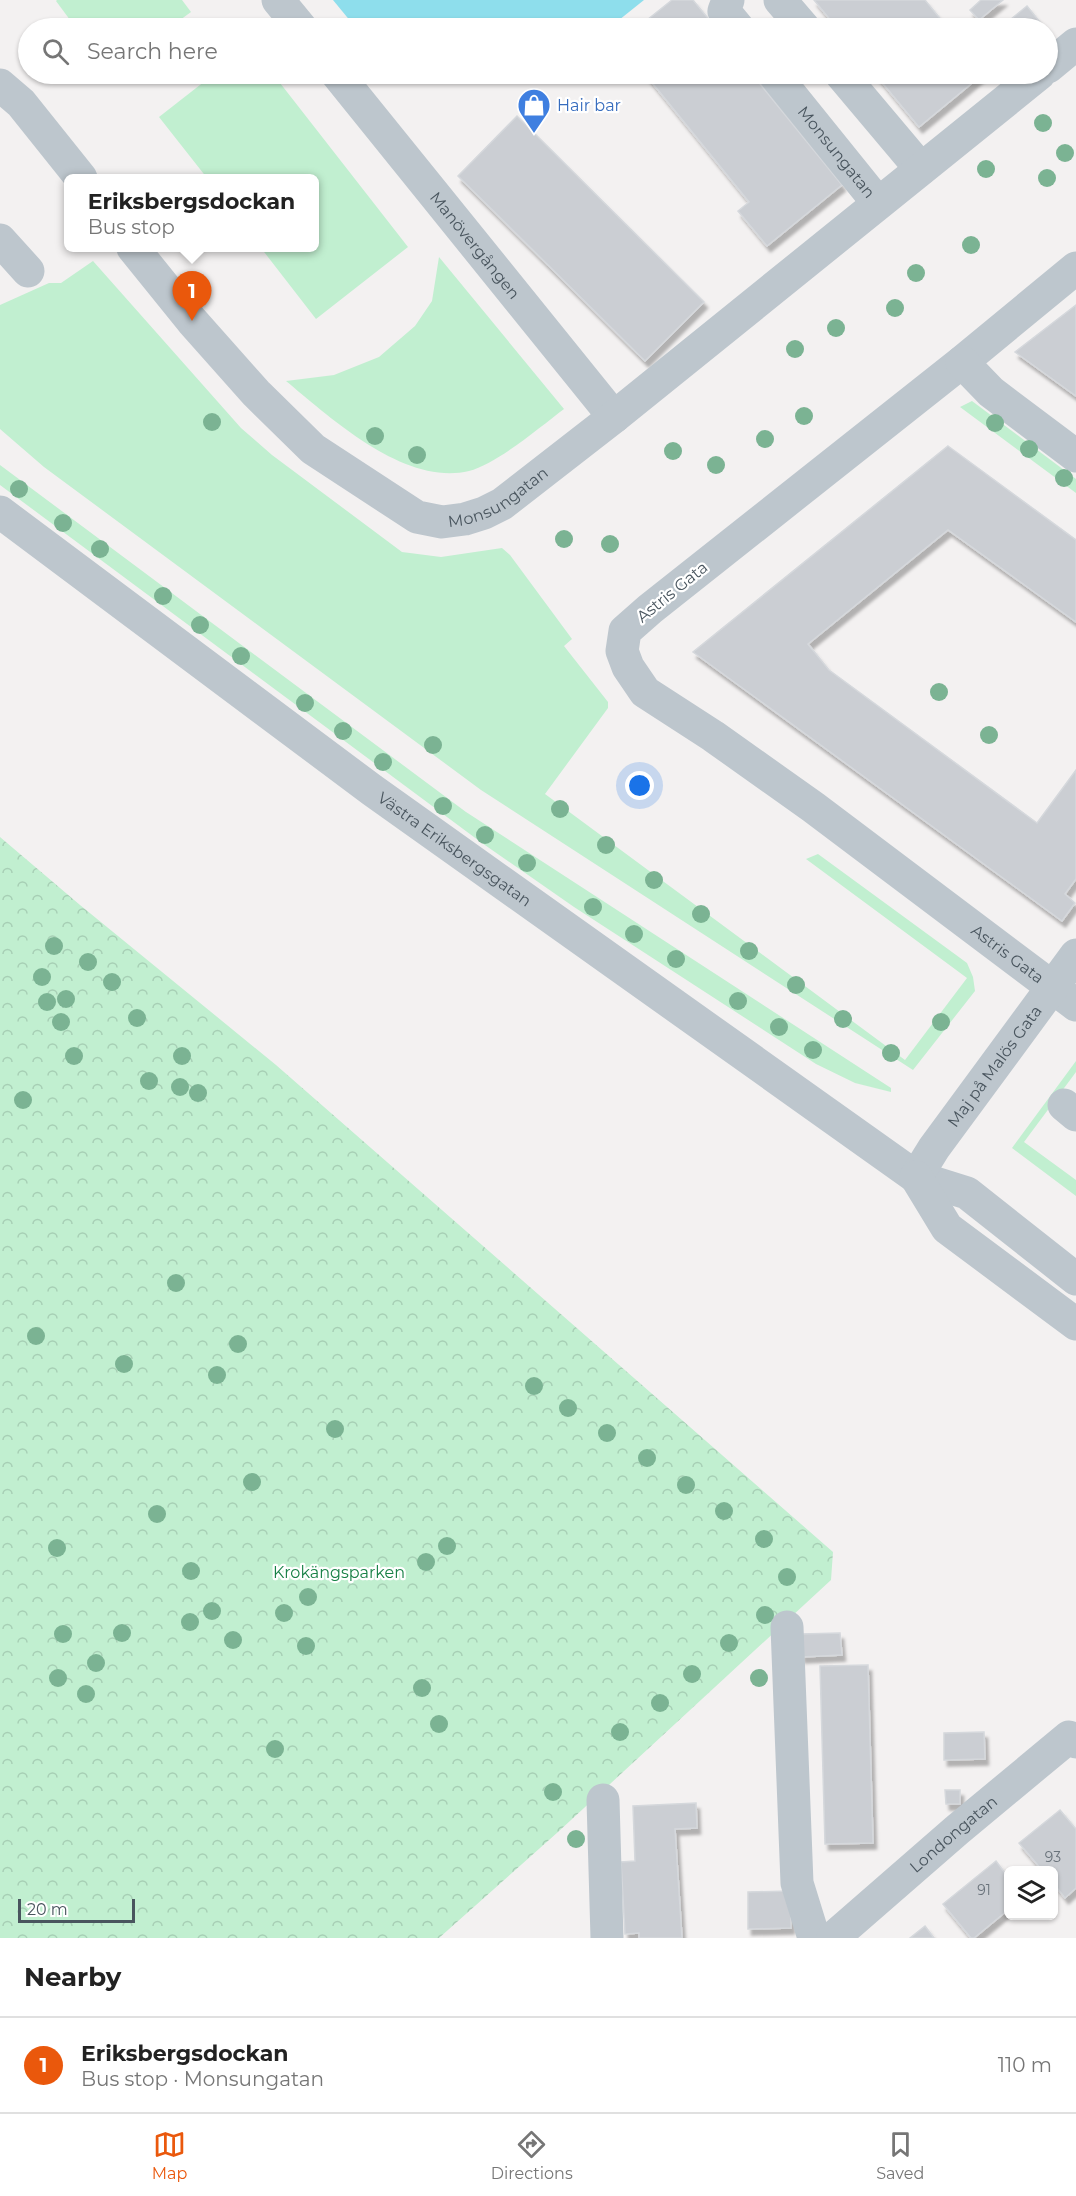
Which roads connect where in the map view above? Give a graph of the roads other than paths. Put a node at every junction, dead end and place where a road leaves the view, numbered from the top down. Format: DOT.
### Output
graph roads {
  1 [pos="278,0"];
  2 [pos="728,0"];
  3 [pos="780,0"];
  4 [pos="293,18"];
  5 [pos="730,18"];
  6 [pos="795,18"];
  7 [pos="1076,44"];
  8 [pos="1058,58"];
  9 [pos="345,84"];
  10 [pos="782,84"];
  11 [pos="849,84"];
  12 [pos="1027,84"];
  13 [pos="0,85"];
  14 [pos="921,169"];
  15 [pos="78,174"];
  16 [pos="878,203"];
  17 [pos="0,240"];
  18 [pos="136,252"];
  19 [pos="1076,268"];
  20 [pos="28,271"];
  21 [pos="962,362"];
  22 [pos="614,417"];
  23 [pos="1076,456"];
  24 [pos="0,512"];
  25 [pos="1076,955"];
  26 [pos="1064,996"];
  27 [pos="916,1177"];
  28 [pos="1076,1279"];
  29 [pos="1076,1324"];
  30 [pos="787,1627"];
  31 [pos="1076,1742"];
  32 [pos="603,1800"];
  33 [pos="607,1938"];
  34 [pos="814,1938"];
  35 [pos="833,1938"];
  1 -- 4 [label="street"];
  2 -- 5 [label="street"];
  3 -- 6 [label="street"];
  7 -- 8 [label="street"];
  9 -- 22 [label="street, Manövergången"];
  10 -- 16 [label="street, Monsungatan"];
  11 -- 14 [label="street"];
  12 -- 14 [label="street, Monsungatan"];
  13 -- 15 [label="street"];
  14 -- 16 [label="street, Monsungatan"];
  16 -- 22 [label="street, Monsungatan"];
  17 -- 20 [label="street"];
  18 -- 22 [label="street, Monsungatan"];
  19 -- 21 [label="street, Astris Gata"];
  21 -- 23 [label="street"];
  21 -- 26 [label="street, Astris Gata"];
  24 -- 27 [label="street, Västra Eriksbergsgatan"];
  25 -- 26 [label="street, Maj på Malös Gata"];
  26 -- 27 [label="street, Maj på Malös Gata"];
  27 -- 28 [label="street, Västra Eriksbergsgatan"];
  27 -- 29 [label="street, Västra Eriksbergsgatan"];
  30 -- 34 [label="street"];
  31 -- 35 [label="street, Londongatan"];
  32 -- 33 [label="street"];
}
